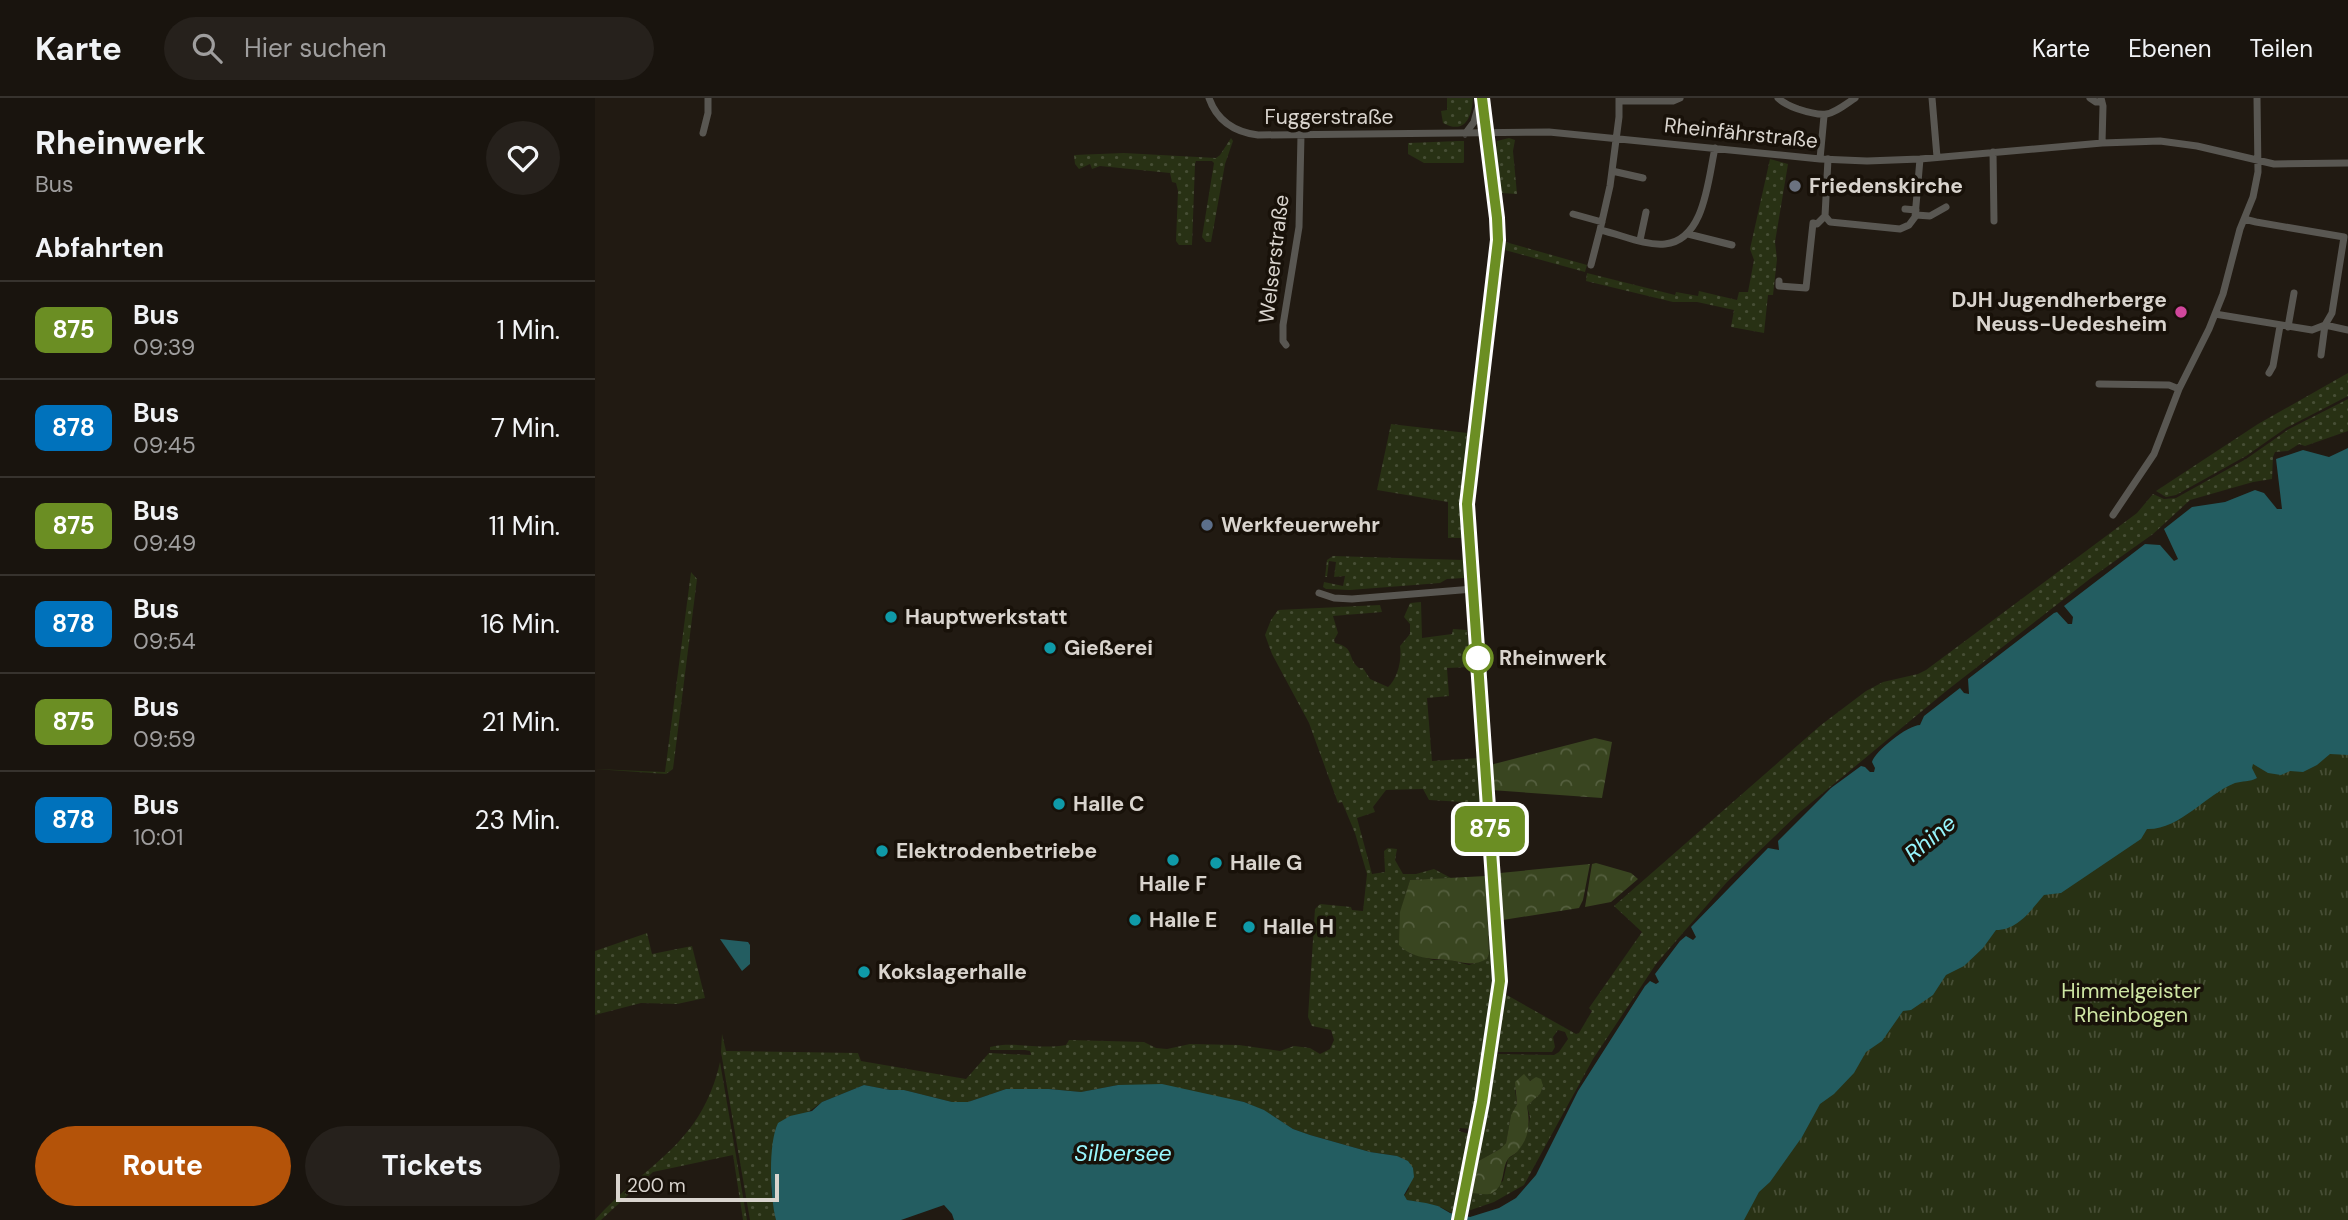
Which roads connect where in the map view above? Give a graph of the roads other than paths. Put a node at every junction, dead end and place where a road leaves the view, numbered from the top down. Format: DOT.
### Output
graph roads {
  1 [pos="708,98"];
  2 [pos="1209,98"];
  3 [pos="1481,98"];
  4 [pos="1680,98"];
  5 [pos="1778,98"];
  6 [pos="1855,98"];
  7 [pos="1932,98"];
  8 [pos="2090,98"];
  9 [pos="2257,98"];
  10 [pos="1619,100"];
  11 [pos="2101,100"];
  12 [pos="1824,116"];
  13 [pos="703,133"];
  14 [pos="1465,134"];
  15 [pos="1487,134"];
  16 [pos="1301,135"];
  17 [pos="1616,139"];
  18 [pos="2102,143"];
  19 [pos="1714,148"];
  20 [pos="1993,152"];
  21 [pos="1937,157"];
  22 [pos="1824,159"];
  23 [pos="1920,159"];
  24 [pos="2258,160"];
  25 [pos="2348,163"];
  26 [pos="1612,171"];
  27 [pos="1643,178"];
  28 [pos="1946,207"];
  29 [pos="1905,209"];
  30 [pos="1646,212"];
  31 [pos="1916,212"];
  32 [pos="1573,214"];
  33 [pos="1825,216"];
  34 [pos="2244,219"];
  35 [pos="1994,221"];
  36 [pos="1601,226"];
  37 [pos="1688,234"];
  38 [pos="1640,240"];
  39 [pos="1731,245"];
  40 [pos="1591,265"];
  41 [pos="1779,282"];
  42 [pos="2294,293"];
  43 [pos="2215,314"];
  44 [pos="2325,326"];
  45 [pos="2284,327"];
  46 [pos="2348,330"];
  47 [pos="1286,345"];
  48 [pos="2321,355"];
  49 [pos="2269,373"];
  50 [pos="2099,384"];
  51 [pos="2179,389"];
  52 [pos="2113,515"];
  53 [pos="1473,589"];
  54 [pos="1319,593"];
  55 [pos="1459,1220"];
  1 -- 13 [label="street"];
  2 -- 16 [label="street, Fuggerstraße"];
  3 -- 14 [label="street"];
  3 -- 15 [label="main road"];
  4 -- 10 [label="street"];
  5 -- 12 [label="street"];
  6 -- 12 [label="street"];
  7 -- 21 [label="street"];
  8 -- 11 [label="street"];
  9 -- 24 [label="street"];
  10 -- 17 [label="street"];
  11 -- 18 [label="street"];
  12 -- 22 [label="street"];
  14 -- 15 [label="street, Fuggerstraße"];
  14 -- 16 [label="street, Fuggerstraße"];
  15 -- 17 [label="street, Rheinfährstraße"];
  15 -- 53 [label="main road"];
  16 -- 47 [label="street, Welserstraße"];
  17 -- 19 [label="street, Rheinfährstraße"];
  17 -- 26 [label="street"];
  18 -- 20 [label="street, Rheinfährstraße"];
  18 -- 24 [label="street, Rheinfährstraße"];
  19 -- 22 [label="street, Rheinfährstraße"];
  19 -- 37 [label="street"];
  20 -- 21 [label="street, Rheinfährstraße"];
  20 -- 35 [label="street"];
  21 -- 23 [label="street, Rheinfährstraße"];
  22 -- 23 [label="street, Rheinfährstraße"];
  22 -- 33 [label="street"];
  23 -- 31 [label="street"];
  24 -- 25 [label="street, Rheinfährstraße"];
  24 -- 34 [label="street"];
  26 -- 27 [label="street"];
  26 -- 36 [label="street"];
  28 -- 31 [label="street"];
  29 -- 31 [label="street"];
  30 -- 38 [label="street"];
  31 -- 33 [label="street"];
  32 -- 36 [label="street"];
  33 -- 41 [label="street"];
  34 -- 43 [label="street"];
  34 -- 44 [label="street"];
  36 -- 38 [label="street"];
  36 -- 40 [label="street"];
  37 -- 38 [label="street"];
  37 -- 39 [label="street"];
  42 -- 45 [label="street"];
  43 -- 45 [label="street"];
  43 -- 51 [label="street"];
  44 -- 45 [label="street"];
  44 -- 46 [label="street"];
  44 -- 48 [label="street"];
  45 -- 49 [label="street"];
  50 -- 51 [label="street"];
  51 -- 52 [label="street"];
  53 -- 54 [label="street"];
  53 -- 55 [label="main road"];
}
